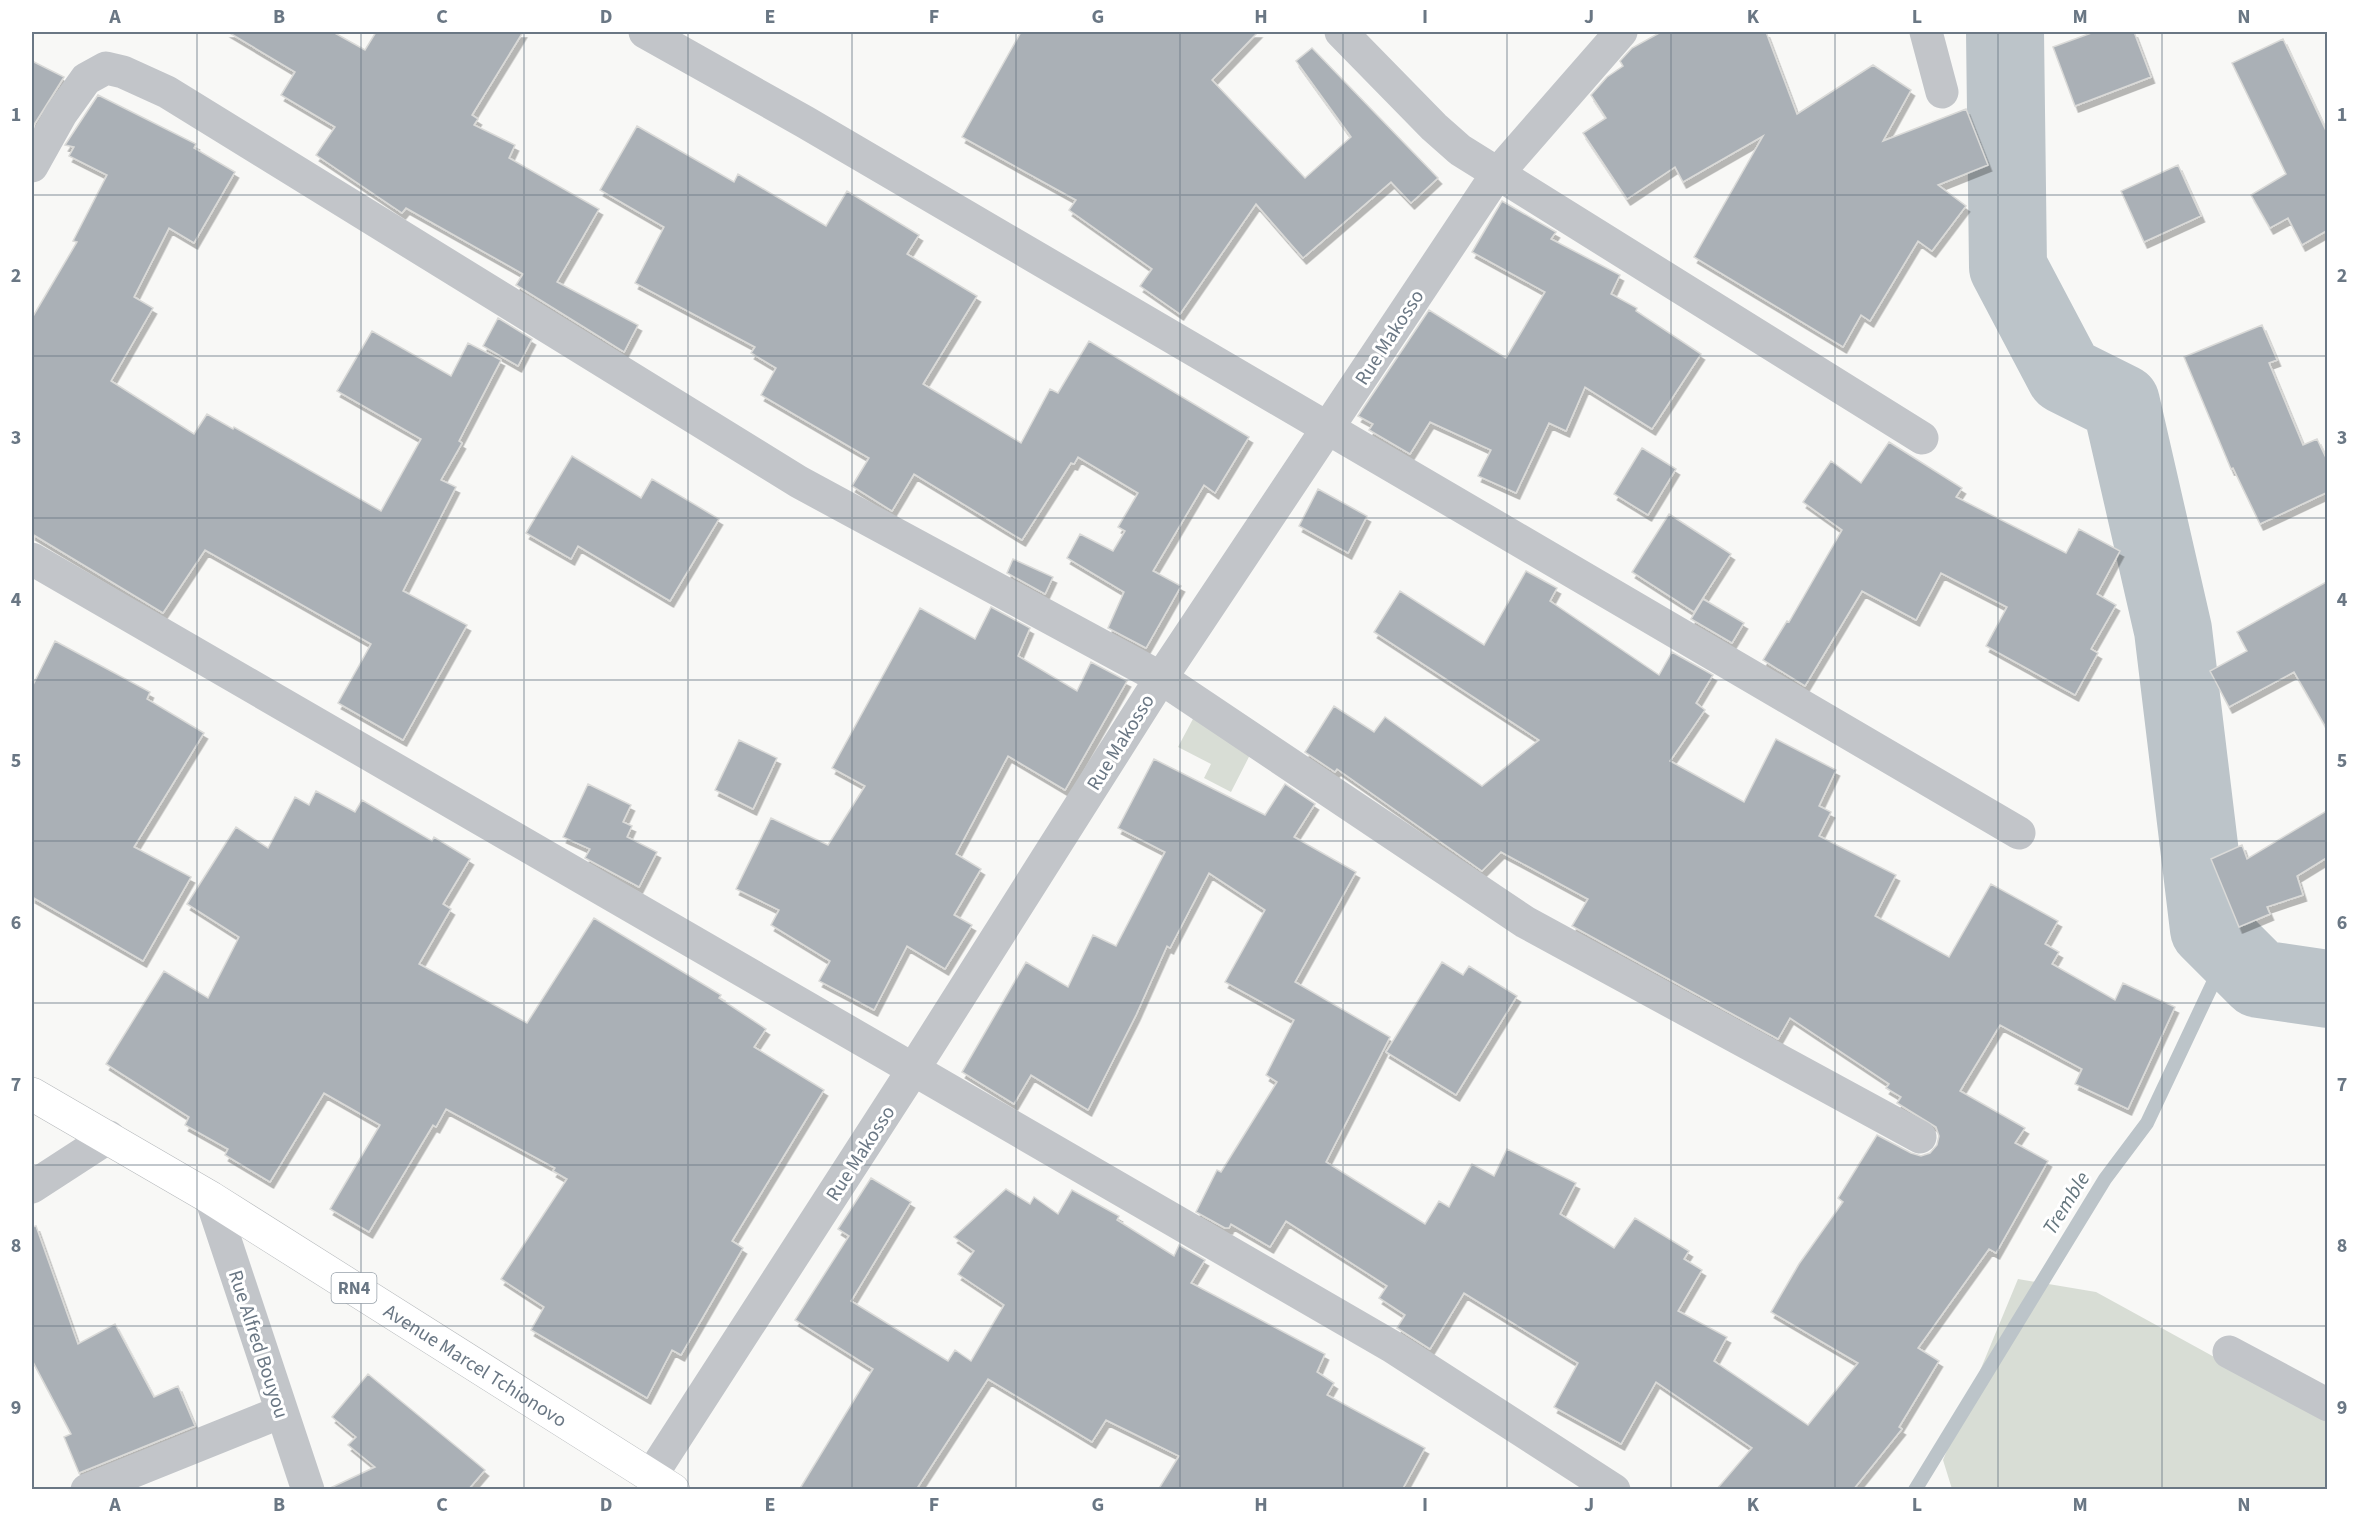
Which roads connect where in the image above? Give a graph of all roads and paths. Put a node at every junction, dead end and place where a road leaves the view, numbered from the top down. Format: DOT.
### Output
graph roads {
  1 [pos="645,32"];
  2 [pos="1341,32"];
  3 [pos="1621,32"];
  4 [pos="1926,32"];
  5 [pos="1942,92"];
  6 [pos="32,166"];
  7 [pos="1497,174"];
  8 [pos="1328,430"];
  9 [pos="1922,438"];
  10 [pos="32,559"];
  11 [pos="1161,678"];
  12 [pos="2019,833"];
  13 [pos="914,1070"];
  14 [pos="32,1094"];
  15 [pos="109,1137"];
  16 [pos="1920,1137"];
  17 [pos="32,1186"];
  18 [pos="211,1198"];
  19 [pos="2229,1352"];
  20 [pos="2328,1405"];
  21 [pos="281,1412"];
  22 [pos="662,1483"];
  23 [pos="87,1490"];
  24 [pos="308,1490"];
  25 [pos="1614,1490"];
  1 -- 8 [label="street"];
  2 -- 7 [label="street"];
  3 -- 7 [label="street, Rue Makosso"];
  4 -- 5 [label="street"];
  6 -- 11 [label="street"];
  7 -- 8 [label="street, Rue Makosso"];
  7 -- 9 [label="street"];
  8 -- 11 [label="street, Rue Makosso"];
  8 -- 12 [label="street"];
  10 -- 13 [label="street"];
  11 -- 13 [label="street, Rue Makosso"];
  11 -- 16 [label="street"];
  13 -- 22 [label="street, Rue Makosso"];
  13 -- 25 [label="street"];
  14 -- 15 [label="highway, Avenue Marcel Tchionovo / RN4"];
  15 -- 17 [label="street"];
  15 -- 18 [label="highway, Avenue Marcel Tchionovo / RN4"];
  18 -- 21 [label="street, Rue Alfred Bouyou"];
  18 -- 22 [label="highway, Avenue Marcel Tchionovo / RN4"];
  19 -- 20 [label="street"];
  21 -- 23 [label="street"];
  21 -- 24 [label="street, Rue Alfred Bouyou"];
}
